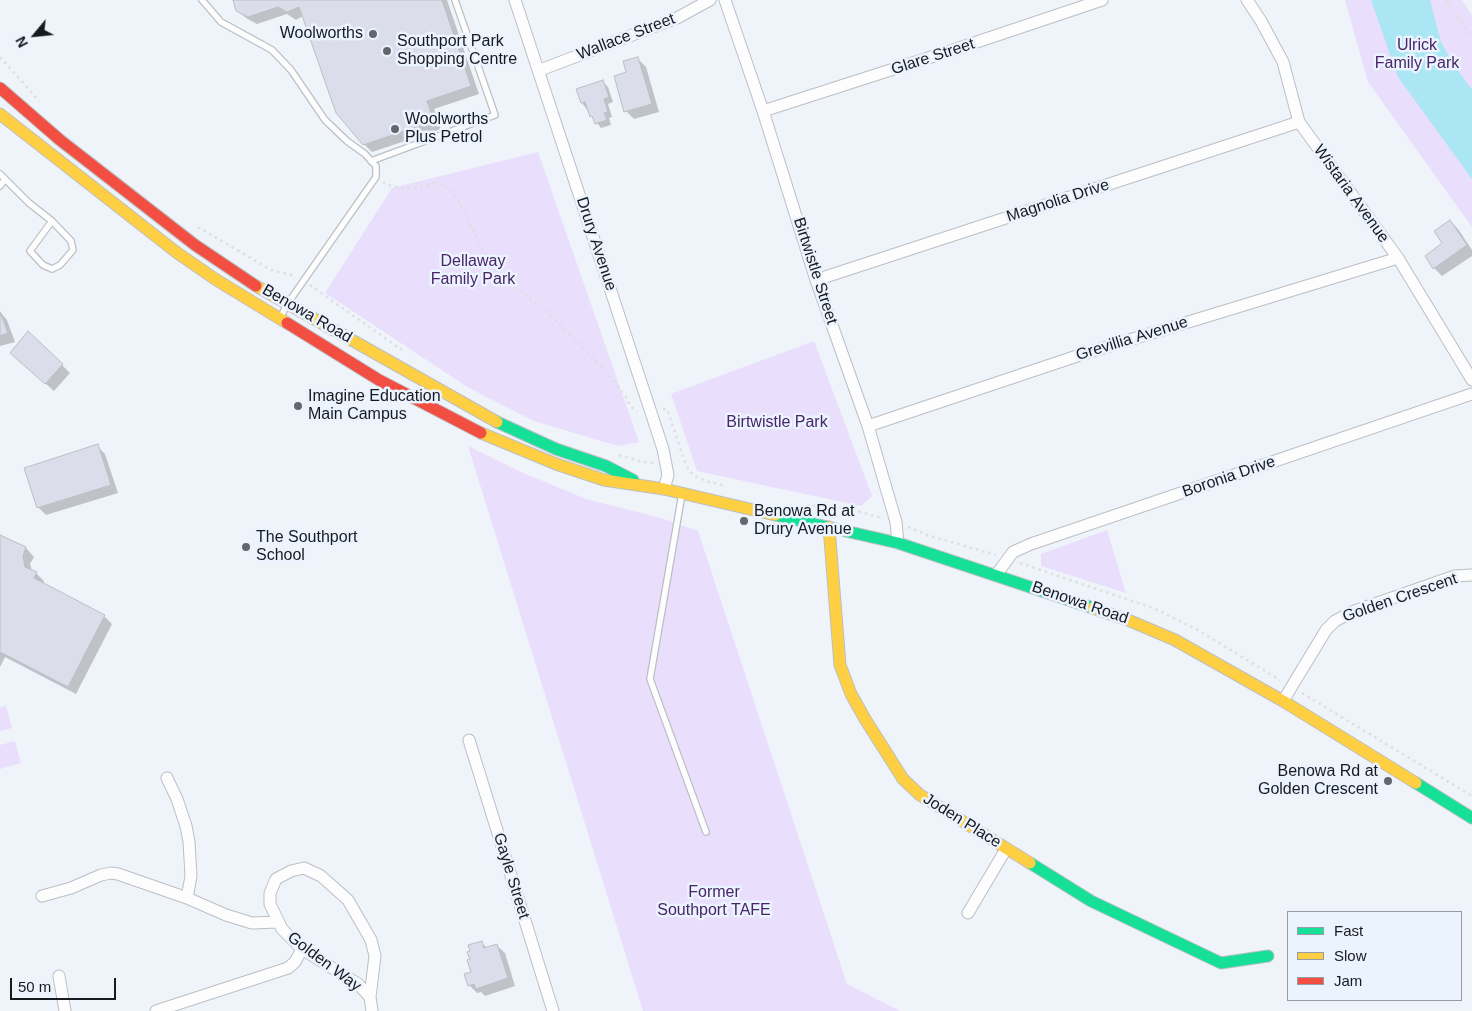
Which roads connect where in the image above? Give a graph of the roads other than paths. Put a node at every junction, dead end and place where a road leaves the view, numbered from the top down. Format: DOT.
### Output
graph roads {
  1 [pos="202,0"];
  2 [pos="455,0"];
  3 [pos="516,0"];
  4 [pos="710,0"];
  5 [pos="725,0"];
  6 [pos="1102,0"];
  7 [pos="1247,0"];
  8 [pos="540,70"];
  9 [pos="0,88"];
  10 [pos="763,111"];
  11 [pos="0,115"];
  12 [pos="1299,122"];
  13 [pos="371,161"];
  14 [pos="0,174"];
  15 [pos="5,180"];
  16 [pos="0,186"];
  17 [pos="52,221"];
  18 [pos="1398,258"];
  19 [pos="816,280"];
  20 [pos="288,303"];
  21 [pos="279,320"];
  22 [pos="1472,380"];
  23 [pos="1472,394"];
  24 [pos="868,426"];
  25 [pos="647,486"];
  26 [pos="664,489"];
  27 [pos="682,494"];
  28 [pos="829,527"];
  29 [pos="898,543"];
  30 [pos="996,575"];
  31 [pos="1472,575"];
  32 [pos="1283,701"];
  33 [pos="469,740"];
  34 [pos="167,778"];
  35 [pos="1472,818"];
  36 [pos="706,832"];
  37 [pos="1006,849"];
  38 [pos="42,896"];
  39 [pos="187,898"];
  40 [pos="968,913"];
  41 [pos="277,922"];
  42 [pos="302,948"];
  43 [pos="1268,956"];
  44 [pos="59,976"];
  45 [pos="370,997"];
  46 [pos="65,1011"];
  47 [pos="156,1011"];
  48 [pos="372,1011"];
  49 [pos="553,1011"];
  1 -- 13 [label="lane"];
  2 -- 13 [label="lane"];
  3 -- 8 [label="street, Drury Avenue"];
  4 -- 8 [label="street, Wallace Street"];
  5 -- 10 [label="street, Birtwistle Street"];
  6 -- 10 [label="street, Glare Street"];
  7 -- 12 [label="street, Wistaria Avenue"];
  8 -- 26 [label="street, Drury Avenue"];
  9 -- 20 [label="main road, Benowa Road"];
  10 -- 19 [label="street, Birtwistle Street"];
  11 -- 21 [label="main road, Benowa Road"];
  12 -- 18 [label="street, Wistaria Avenue"];
  12 -- 19 [label="street, Magnolia Drive"];
  13 -- 20 [label="lane"];
  14 -- 15 [label="lane"];
  15 -- 16 [label="lane"];
  15 -- 17 [label="lane"];
  17 -- 17 [label="lane"];
  18 -- 22 [label="street, Wistaria Avenue"];
  18 -- 24 [label="street, Grevillia Avenue"];
  19 -- 24 [label="street, Birtwistle Street"];
  20 -- 21 [label="lane"];
  20 -- 25 [label="main road, Benowa Road"];
  21 -- 25 [label="main road, Benowa Road"];
  23 -- 30 [label="street, Boronia Drive"];
  24 -- 29 [label="street, Birtwistle Street"];
  25 -- 26 [label="main road, Benowa Road"];
  26 -- 27 [label="main road, Benowa Road"];
  27 -- 28 [label="main road, Benowa Road"];
  27 -- 36 [label="lane"];
  28 -- 29 [label="main road, Benowa Road"];
  28 -- 37 [label="main road, Joden Place"];
  29 -- 30 [label="main road, Benowa Road"];
  30 -- 32 [label="main road, Benowa Road"];
  31 -- 32 [label="street, Golden Crescent"];
  32 -- 35 [label="main road, Benowa Road"];
  33 -- 49 [label="street, Gayle Street"];
  34 -- 39 [label="street"];
  37 -- 40 [label="street"];
  37 -- 43 [label="main road, Joden Place"];
  38 -- 39 [label="street"];
  39 -- 41 [label="street"];
  41 -- 42 [label="street, Golden Way"];
  41 -- 45 [label="street, Golden Way"];
  42 -- 45 [label="street, Golden Way"];
  42 -- 47 [label="street"];
  44 -- 46 [label="street"];
  45 -- 48 [label="street, Golden Way"];
}
